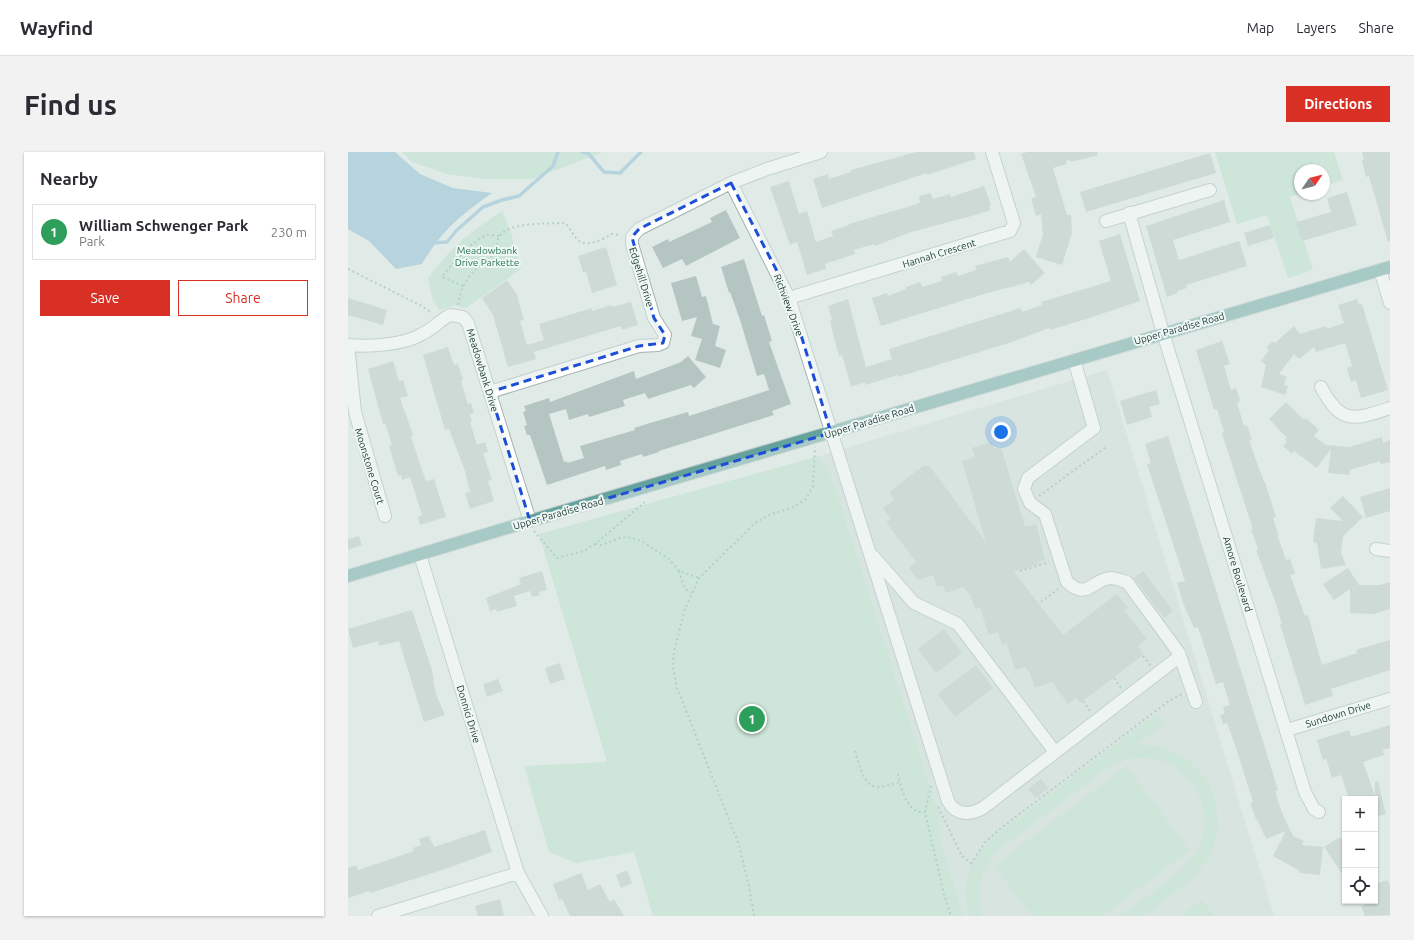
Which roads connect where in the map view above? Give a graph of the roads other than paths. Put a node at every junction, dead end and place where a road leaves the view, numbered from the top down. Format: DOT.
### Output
graph roads {
  1 [pos="821,152"];
  2 [pos="992,152"];
  3 [pos="732,183"];
  4 [pos="1210,190"];
  5 [pos="1129,213"];
  6 [pos="1106,221"];
  7 [pos="1385,268"];
  8 [pos="789,298"];
  9 [pos="1390,303"];
  10 [pos="1163,333"];
  11 [pos="348,345"];
  12 [pos="1074,360"];
  13 [pos="1321,387"];
  14 [pos="490,392"];
  15 [pos="1390,408"];
  16 [pos="831,433"];
  17 [pos="385,516"];
  18 [pos="530,520"];
  19 [pos="1376,549"];
  20 [pos="1390,551"];
  21 [pos="869,552"];
  22 [pos="420,555"];
  23 [pos="348,576"];
  24 [pos="1180,656"];
  25 [pos="1390,699"];
  26 [pos="1196,702"];
  27 [pos="1287,730"];
  28 [pos="1055,752"];
  29 [pos="1319,812"];
  30 [pos="518,873"];
  31 [pos="378,916"];
  32 [pos="542,916"];
  1 -- 3 [label="street, Edgehill Drive"];
  2 -- 8 [label="street, Hannah Crescent"];
  3 -- 8 [label="street, Richview Drive"];
  3 -- 14 [label="street, Edgehill Drive"];
  4 -- 5 [label="street"];
  5 -- 6 [label="street"];
  5 -- 10 [label="street, Amore Boulevard"];
  7 -- 9 [label="street"];
  7 -- 10 [label="main road, Upper Paradise Road"];
  8 -- 16 [label="street, Richview Drive"];
  10 -- 12 [label="main road, Upper Paradise Road"];
  10 -- 27 [label="street, Amore Boulevard"];
  11 -- 14 [label="street, Meadowbank Drive"];
  11 -- 17 [label="street, Moonstone Court"];
  12 -- 16 [label="main road, Upper Paradise Road"];
  12 -- 24 [label="street"];
  13 -- 15 [label="street"];
  14 -- 18 [label="street, Meadowbank Drive"];
  16 -- 18 [label="main road, Upper Paradise Road"];
  16 -- 21 [label="street, Richview Drive"];
  18 -- 22 [label="main road, Upper Paradise Road"];
  19 -- 20 [label="street"];
  21 -- 28 [label="street"];
  21 -- 28 [label="street, Richview Drive"];
  22 -- 23 [label="main road, Upper Paradise Road"];
  22 -- 30 [label="street, Donnici Drive"];
  24 -- 26 [label="street"];
  24 -- 28 [label="street"];
  25 -- 27 [label="street, Sundown Drive"];
  27 -- 29 [label="street, Amore Boulevard"];
  30 -- 31 [label="street"];
  30 -- 32 [label="street, Donnici Drive"];
}
